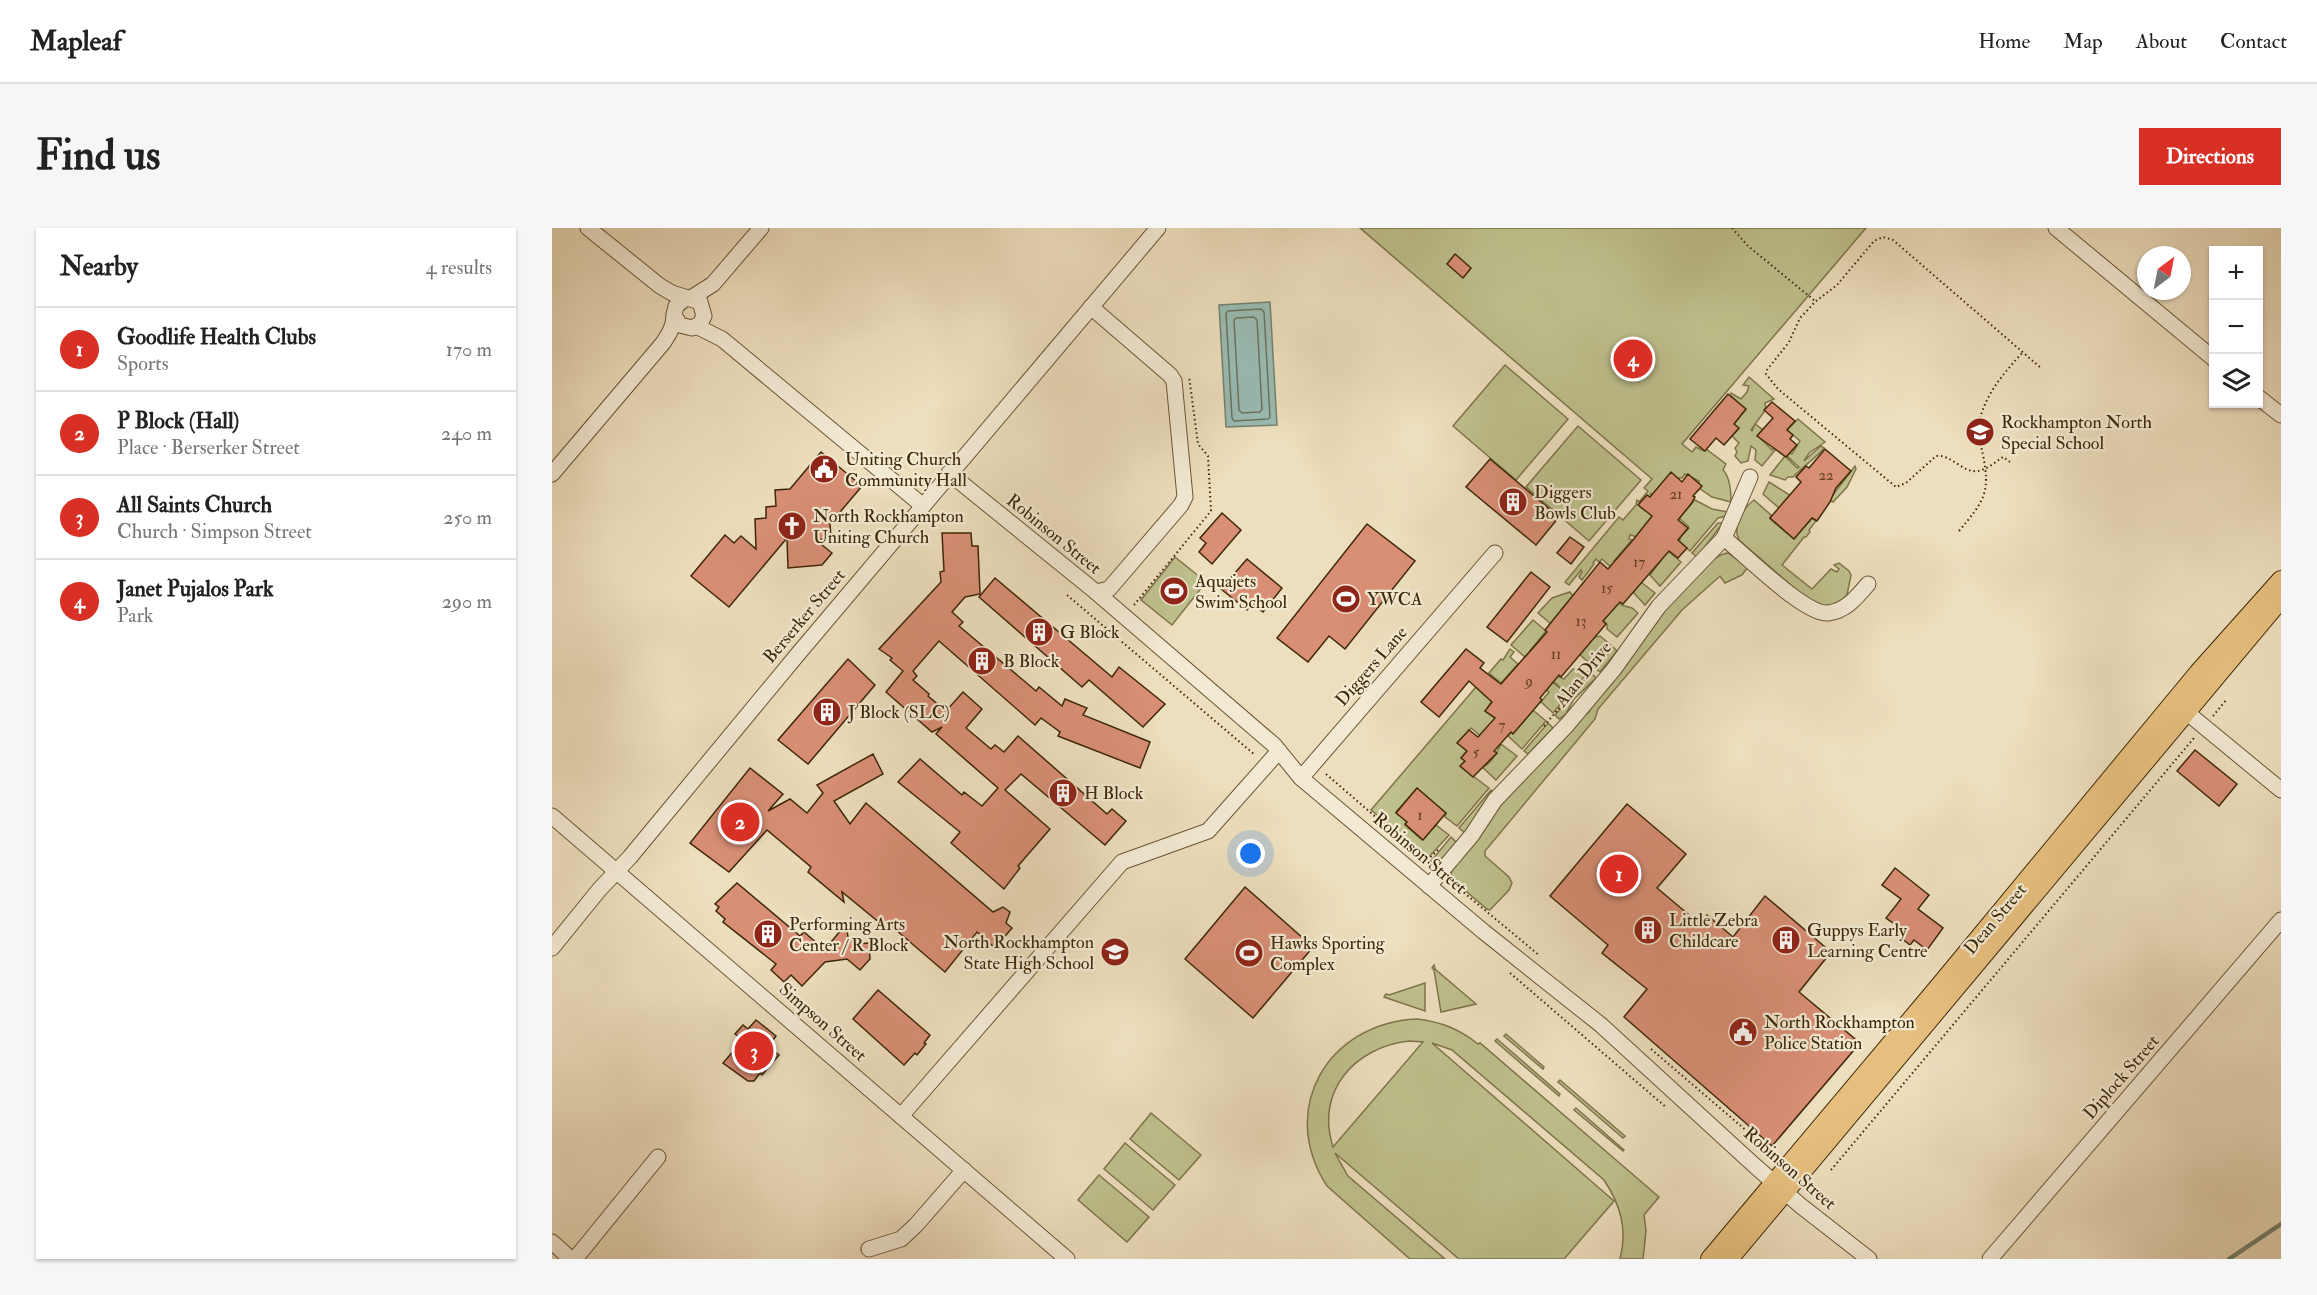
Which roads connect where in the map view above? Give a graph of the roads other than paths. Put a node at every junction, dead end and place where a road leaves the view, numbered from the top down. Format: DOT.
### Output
graph roads {
  1 [pos="588,228"];
  2 [pos="761,228"];
  3 [pos="1158,228"];
  4 [pos="2056,228"];
  5 [pos="644,274"];
  6 [pos="713,284"];
  7 [pos="689,298"];
  8 [pos="1091,307"];
  9 [pos="674,312"];
  10 [pos="699,321"];
  11 [pos="663,343"];
  12 [pos="2209,355"];
  13 [pos="2263,400"];
  14 [pos="2281,415"];
  15 [pos="949,473"];
  16 [pos="552,474"];
  17 [pos="1750,477"];
  18 [pos="922,505"];
  19 [pos="1724,538"];
  20 [pos="1495,553"];
  21 [pos="2281,580"];
  22 [pos="1868,584"];
  23 [pos="1096,592"];
  24 [pos="2281,599"];
  25 [pos="2180,707"];
  26 [pos="1280,752"];
  27 [pos="1300,778"];
  28 [pos="2281,790"];
  29 [pos="552,816"];
  30 [pos="617,871"];
  31 [pos="1429,886"];
  32 [pos="2281,920"];
  33 [pos="552,948"];
  34 [pos="901,1116"];
  35 [pos="658,1157"];
  36 [pos="964,1170"];
  37 [pos="1780,1187"];
  38 [pos="552,1242"];
  39 [pos="869,1249"];
  40 [pos="573,1259"];
  41 [pos="1067,1259"];
  42 [pos="1710,1259"];
  43 [pos="1728,1259"];
  44 [pos="1869,1259"];
  45 [pos="1990,1259"];
  1 -- 5 [label="street"];
  2 -- 6 [label="street"];
  3 -- 8 [label="street, Berserker Street"];
  4 -- 12 [label="street"];
  5 -- 7 [label="street"];
  5 -- 9 [label="street"];
  6 -- 7 [label="street"];
  6 -- 10 [label="street"];
  7 -- 9 [label="street"];
  7 -- 10 [label="street"];
  8 -- 15 [label="street, Berserker Street"];
  8 -- 23 [label="street"];
  9 -- 10 [label="street"];
  9 -- 11 [label="street"];
  10 -- 11 [label="street"];
  10 -- 18 [label="street"];
  11 -- 16 [label="street"];
  13 -- 14 [label="street"];
  15 -- 18 [label="street, Berserker Street"];
  15 -- 23 [label="street, Robinson Street"];
  17 -- 19 [label="street, Alan Drive"];
  18 -- 30 [label="street, Berserker Street"];
  19 -- 22 [label="street"];
  19 -- 31 [label="street, Alan Drive"];
  20 -- 27 [label="street, Diggers Lane"];
  21 -- 25 [label="main road, Dean Street"];
  23 -- 26 [label="street, Robinson Street"];
  24 -- 25 [label="main road, Dean Street"];
  25 -- 28 [label="street"];
  25 -- 37 [label="main road, Dean Street"];
  26 -- 27 [label="street, Robinson Street"];
  26 -- 34 [label="street"];
  27 -- 31 [label="street, Robinson Street"];
  29 -- 30 [label="street, Simpson Street"];
  30 -- 33 [label="street, Berserker Street"];
  30 -- 34 [label="street, Simpson Street"];
  31 -- 37 [label="street, Robinson Street"];
  32 -- 45 [label="street, Diplock Street"];
  34 -- 36 [label="street, Simpson Street"];
  35 -- 40 [label="street"];
  36 -- 39 [label="street"];
  36 -- 41 [label="street, Simpson Street"];
  37 -- 42 [label="main road, Dean Street"];
  37 -- 43 [label="main road, Dean Street"];
  37 -- 44 [label="street, Robinson Street"];
  38 -- 40 [label="street"];
}
